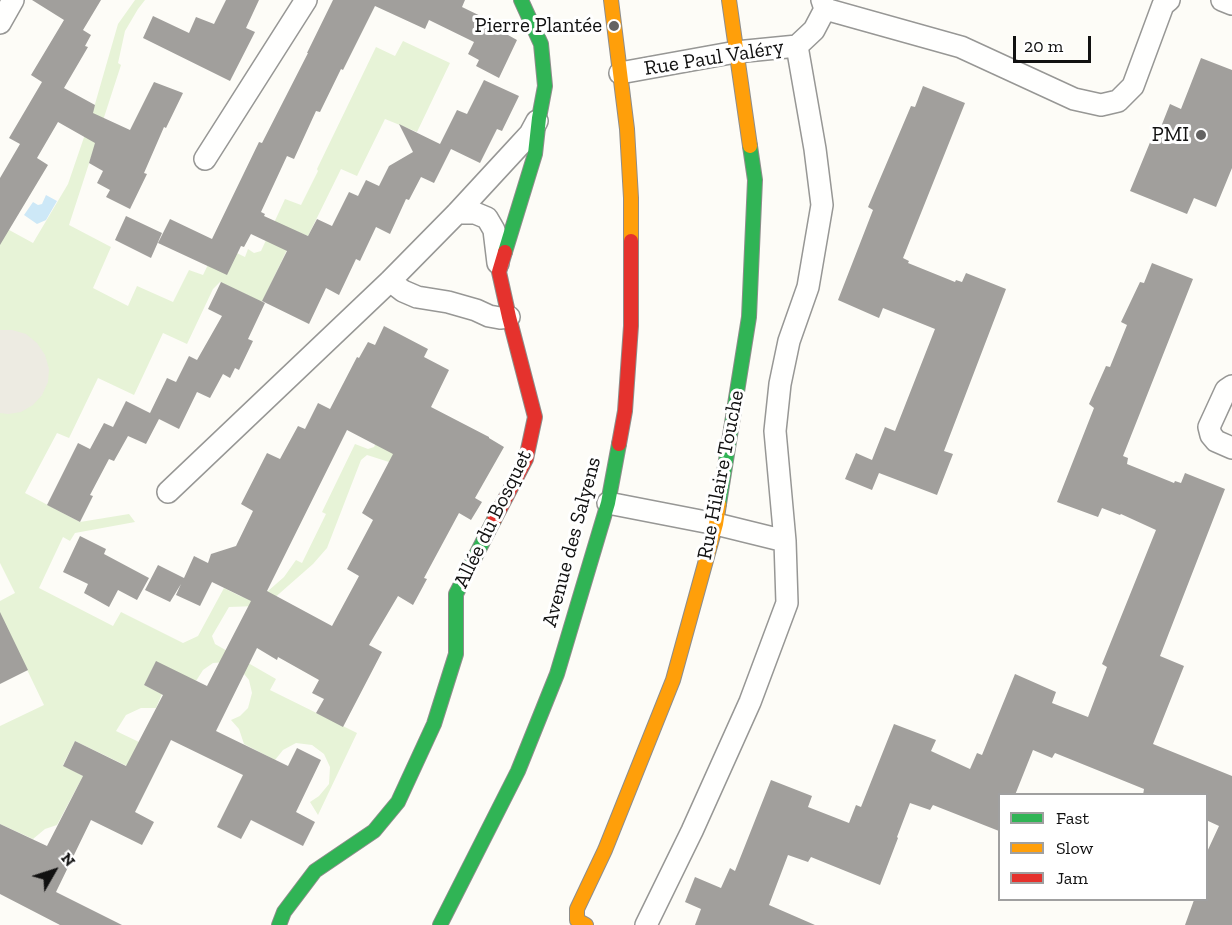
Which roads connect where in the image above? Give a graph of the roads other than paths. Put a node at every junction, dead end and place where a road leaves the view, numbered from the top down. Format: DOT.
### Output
graph roads {
  1 [pos="13,0"];
  2 [pos="306,0"];
  3 [pos="521,0"];
  4 [pos="611,0"];
  5 [pos="729,0"];
  6 [pos="1169,0"];
  7 [pos="1222,0"];
  8 [pos="1232,4"];
  9 [pos="824,5"];
  10 [pos="0,23"];
  11 [pos="797,46"];
  12 [pos="736,51"];
  13 [pos="620,73"];
  14 [pos="539,118"];
  15 [pos="206,159"];
  16 [pos="457,213"];
  17 [pos="499,272"];
  18 [pos="390,281"];
  19 [pos="509,317"];
  20 [pos="1232,386"];
  21 [pos="1232,448"];
  22 [pos="168,492"];
  23 [pos="608,502"];
  24 [pos="716,524"];
  25 [pos="785,541"];
  26 [pos="279,925"];
  27 [pos="440,925"];
  28 [pos="586,925"];
  29 [pos="646,925"];
  1 -- 10 [label="street"];
  2 -- 15 [label="street"];
  3 -- 14 [label="street, Allée du Bosquet"];
  4 -- 13 [label="street, Avenue des Salyens"];
  5 -- 12 [label="street, Rue Hilaire Touche"];
  6 -- 9 [label="street, Rue Paul Valéry"];
  7 -- 8 [label="street"];
  9 -- 11 [label="street, Rue Paul Valéry"];
  11 -- 12 [label="street, Rue Paul Valéry"];
  11 -- 25 [label="street, Rue Hilaire Touche"];
  12 -- 13 [label="street, Rue Paul Valéry"];
  12 -- 24 [label="street, Rue Hilaire Touche"];
  13 -- 23 [label="street, Avenue des Salyens"];
  14 -- 16 [label="street"];
  14 -- 17 [label="street, Allée du Bosquet"];
  16 -- 17 [label="street, Allée du Bosquet"];
  16 -- 18 [label="street"];
  17 -- 19 [label="street, Allée du Bosquet"];
  18 -- 19 [label="street"];
  18 -- 22 [label="street"];
  19 -- 26 [label="street, Allée du Bosquet"];
  20 -- 21 [label="street"];
  23 -- 24 [label="street"];
  23 -- 27 [label="street, Avenue des Salyens"];
  24 -- 25 [label="street"];
  24 -- 28 [label="street, Rue Hilaire Touche"];
  25 -- 29 [label="street, Rue Hilaire Touche"];
}
